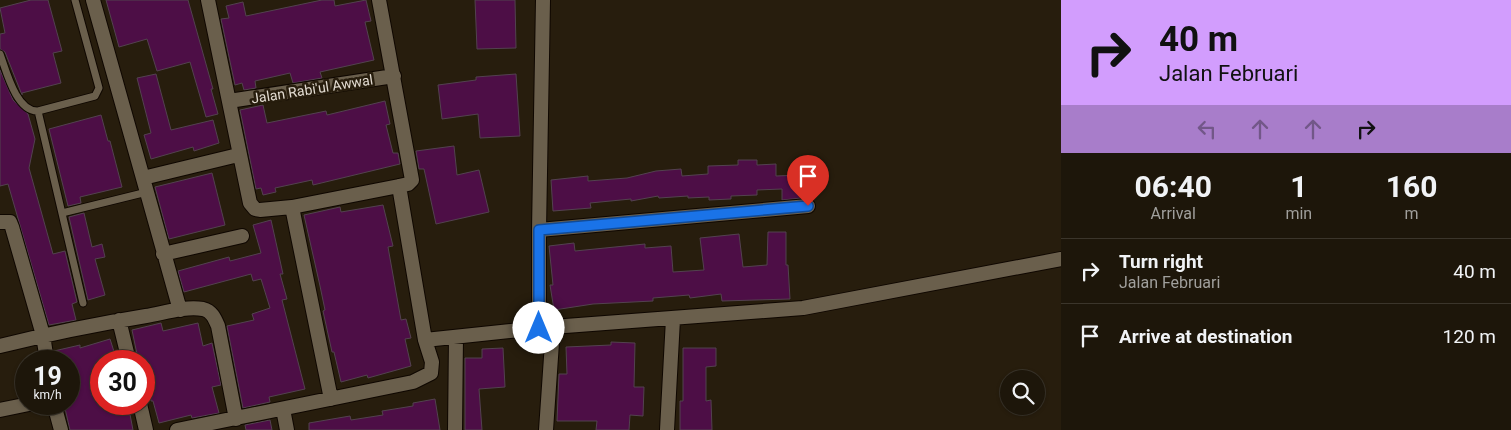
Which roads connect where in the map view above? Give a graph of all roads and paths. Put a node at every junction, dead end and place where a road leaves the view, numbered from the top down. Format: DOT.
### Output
graph roads {
  1 [pos="75,0"];
  2 [pos="94,0"];
  3 [pos="208,0"];
  4 [pos="379,0"];
  5 [pos="543,0"];
  6 [pos="0,54"];
  7 [pos="394,76"];
  8 [pos="230,101"];
  9 [pos="38,111"];
  10 [pos="234,156"];
  11 [pos="145,185"];
  12 [pos="399,186"];
  13 [pos="808,206"];
  14 [pos="292,208"];
  15 [pos="62,213"];
  16 [pos="0,222"];
  17 [pos="539,230"];
  18 [pos="242,236"];
  19 [pos="163,254"];
  20 [pos="1061,259"];
  21 [pos="84,303"];
  22 [pos="180,310"];
  23 [pos="672,319"];
  24 [pos="119,320"];
  25 [pos="546,328"];
  26 [pos="43,335"];
  27 [pos="456,338"];
  28 [pos="425,340"];
  29 [pos="0,346"];
  30 [pos="45,350"];
  31 [pos="126,350"];
  32 [pos="331,399"];
  33 [pos="15,407"];
  34 [pos="283,409"];
  35 [pos="0,410"];
  36 [pos="57,415"];
  37 [pos="143,415"];
  38 [pos="236,419"];
  39 [pos="61,430"];
  40 [pos="146,430"];
  41 [pos="177,430"];
  42 [pos="287,430"];
  43 [pos="455,430"];
  44 [pos="546,430"];
  45 [pos="667,430"];
  1 -- 9 [label="lane"];
  2 -- 11 [label="street"];
  3 -- 8 [label="street"];
  4 -- 7 [label="street"];
  5 -- 17 [label="street"];
  6 -- 9 [label="lane"];
  7 -- 8 [label="street, Jalan Rabi'ul Awwal"];
  7 -- 12 [label="street"];
  8 -- 14 [label="street"];
  9 -- 15 [label="lane"];
  10 -- 11 [label="street"];
  11 -- 15 [label="lane"];
  11 -- 19 [label="street"];
  12 -- 14 [label="street"];
  12 -- 28 [label="street"];
  13 -- 17 [label="street"];
  14 -- 32 [label="street"];
  15 -- 21 [label="lane"];
  16 -- 26 [label="street"];
  17 -- 25 [label="street"];
  18 -- 19 [label="street"];
  19 -- 22 [label="street"];
  20 -- 23 [label="street"];
  22 -- 24 [label="street"];
  22 -- 38 [label="street"];
  23 -- 25 [label="street"];
  23 -- 45 [label="street"];
  24 -- 26 [label="street"];
  24 -- 31 [label="street"];
  25 -- 27 [label="street"];
  25 -- 44 [label="street"];
  26 -- 29 [label="street"];
  26 -- 30 [label="street"];
  27 -- 28 [label="street"];
  27 -- 43 [label="street"];
  28 -- 32 [label="street"];
  32 -- 34 [label="street"];
  33 -- 35 [label="street"];
  34 -- 38 [label="street"];
  34 -- 42 [label="street"];
  36 -- 39 [label="street"];
  37 -- 40 [label="street"];
  38 -- 41 [label="street"];
}
